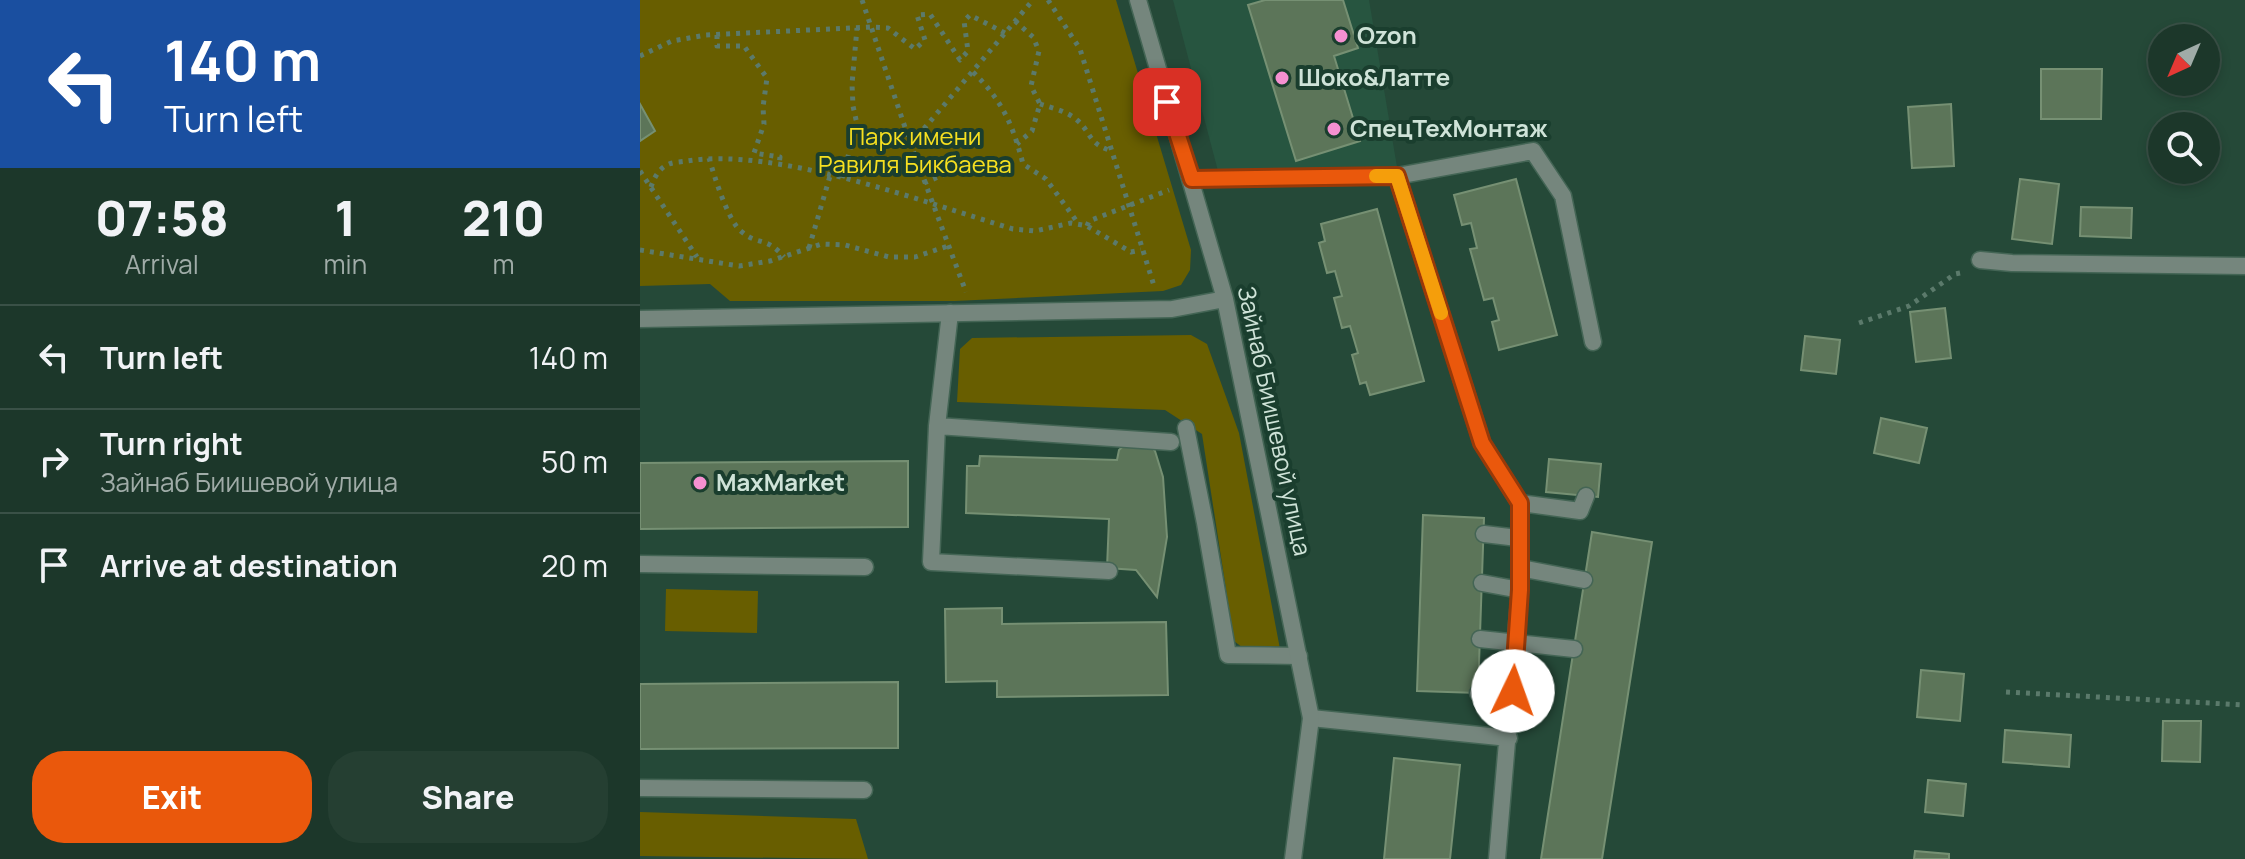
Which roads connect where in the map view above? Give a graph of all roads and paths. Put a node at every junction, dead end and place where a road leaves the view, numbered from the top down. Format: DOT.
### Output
graph roads {
  1 [pos="862,0"];
  2 [pos="1033,0"];
  3 [pos="1048,0"];
  4 [pos="1138,0"];
  5 [pos="1015,21"];
  6 [pos="870,27"];
  7 [pos="857,28"];
  8 [pos="1005,33"];
  9 [pos="717,35"];
  10 [pos="640,56"];
  11 [pos="973,72"];
  12 [pos="1040,104"];
  13 [pos="1017,144"];
  14 [pos="911,145"];
  15 [pos="1109,150"];
  16 [pos="709,158"];
  17 [pos="779,165"];
  18 [pos="964,166"];
  19 [pos="640,171"];
  20 [pos="830,176"];
  21 [pos="1397,176"];
  22 [pos="842,178"];
  23 [pos="1192,179"];
  24 [pos="924,183"];
  25 [pos="651,187"];
  26 [pos="1169,190"];
  27 [pos="933,205"];
  28 [pos="1127,205"];
  29 [pos="1079,224"];
  30 [pos="1087,226"];
  31 [pos="948,246"];
  32 [pos="809,249"];
  33 [pos="640,250"];
  34 [pos="1141,250"];
  35 [pos="697,257"];
  36 [pos="784,257"];
  37 [pos="1975,265"];
  38 [pos="2245,266"];
  39 [pos="1225,299"];
  40 [pos="1163,309"];
  41 [pos="950,313"];
  42 [pos="972,313"];
  43 [pos="640,319"];
  44 [pos="1859,323"];
  45 [pos="1593,342"];
  46 [pos="937,426"];
  47 [pos="1186,428"];
  48 [pos="1171,442"];
  49 [pos="1586,496"];
  50 [pos="1520,503"];
  51 [pos="1484,534"];
  52 [pos="1518,538"];
  53 [pos="640,564"];
  54 [pos="865,567"];
  55 [pos="1520,568"];
  56 [pos="1109,571"];
  57 [pos="1584,580"];
  58 [pos="1482,583"];
  59 [pos="1520,590"];
  60 [pos="1480,639"];
  61 [pos="1516,641"];
  62 [pos="1574,649"];
  63 [pos="1299,656"];
  64 [pos="1513,691"];
  65 [pos="2006,692"];
  66 [pos="1478,693"];
  67 [pos="2245,705"];
  68 [pos="1311,718"];
  69 [pos="1509,738"];
  70 [pos="640,788"];
  71 [pos="864,790"];
  72 [pos="1293,859"];
  73 [pos="1497,859"];
  1 -- 6 [label="path"];
  2 -- 5 [label="path"];
  3 -- 15 [label="path"];
  4 -- 23 [label="street, Зайнаб Биишевой улица"];
  5 -- 8 [label="path"];
  5 -- 12 [label="path"];
  6 -- 7 [label="path"];
  6 -- 8 [label="path"];
  6 -- 14 [label="path"];
  7 -- 9 [label="path"];
  7 -- 22 [label="path"];
  8 -- 11 [label="path"];
  9 -- 10 [label="path"];
  9 -- 17 [label="path"];
  11 -- 13 [label="path"];
  11 -- 14 [label="path"];
  12 -- 13 [label="path"];
  12 -- 15 [label="path"];
  13 -- 29 [label="path"];
  14 -- 24 [label="path"];
  15 -- 28 [label="path"];
  16 -- 17 [label="path"];
  16 -- 25 [label="path"];
  16 -- 36 [label="path"];
  17 -- 20 [label="path"];
  18 -- 24 [label="path"];
  19 -- 25 [label="path"];
  20 -- 22 [label="path"];
  20 -- 32 [label="path"];
  21 -- 23 [label="street"];
  21 -- 45 [label="street"];
  21 -- 50 [label="street"];
  22 -- 27 [label="path"];
  23 -- 39 [label="street, Зайнаб Биишевой улица"];
  24 -- 27 [label="path"];
  25 -- 35 [label="path"];
  26 -- 28 [label="path"];
  27 -- 29 [label="path"];
  27 -- 31 [label="path"];
  28 -- 30 [label="path"];
  28 -- 34 [label="path"];
  29 -- 30 [label="path"];
  30 -- 34 [label="path"];
  31 -- 32 [label="path"];
  31 -- 42 [label="path"];
  32 -- 36 [label="path"];
  33 -- 35 [label="path"];
  34 -- 40 [label="path"];
  35 -- 36 [label="path"];
  37 -- 38 [label="street"];
  37 -- 44 [label="path"];
  39 -- 40 [label="street"];
  39 -- 63 [label="street, Зайнаб Биишевой улица"];
  40 -- 42 [label="street"];
  41 -- 42 [label="street"];
  41 -- 43 [label="street"];
  41 -- 46 [label="street"];
  46 -- 48 [label="street"];
  46 -- 56 [label="street"];
  47 -- 63 [label="street"];
  49 -- 50 [label="street"];
  50 -- 52 [label="street"];
  51 -- 52 [label="street"];
  52 -- 55 [label="street"];
  53 -- 54 [label="street"];
  55 -- 57 [label="street"];
  55 -- 59 [label="street"];
  58 -- 59 [label="street"];
  59 -- 61 [label="street"];
  60 -- 61 [label="street"];
  61 -- 62 [label="street"];
  61 -- 64 [label="street"];
  63 -- 68 [label="street, Зайнаб Биишевой улица"];
  64 -- 66 [label="street"];
  64 -- 69 [label="street"];
  65 -- 67 [label="path"];
  68 -- 69 [label="street"];
  68 -- 72 [label="street, Зайнаб Биишевой улица"];
  69 -- 73 [label="street"];
  70 -- 71 [label="street"];
}
